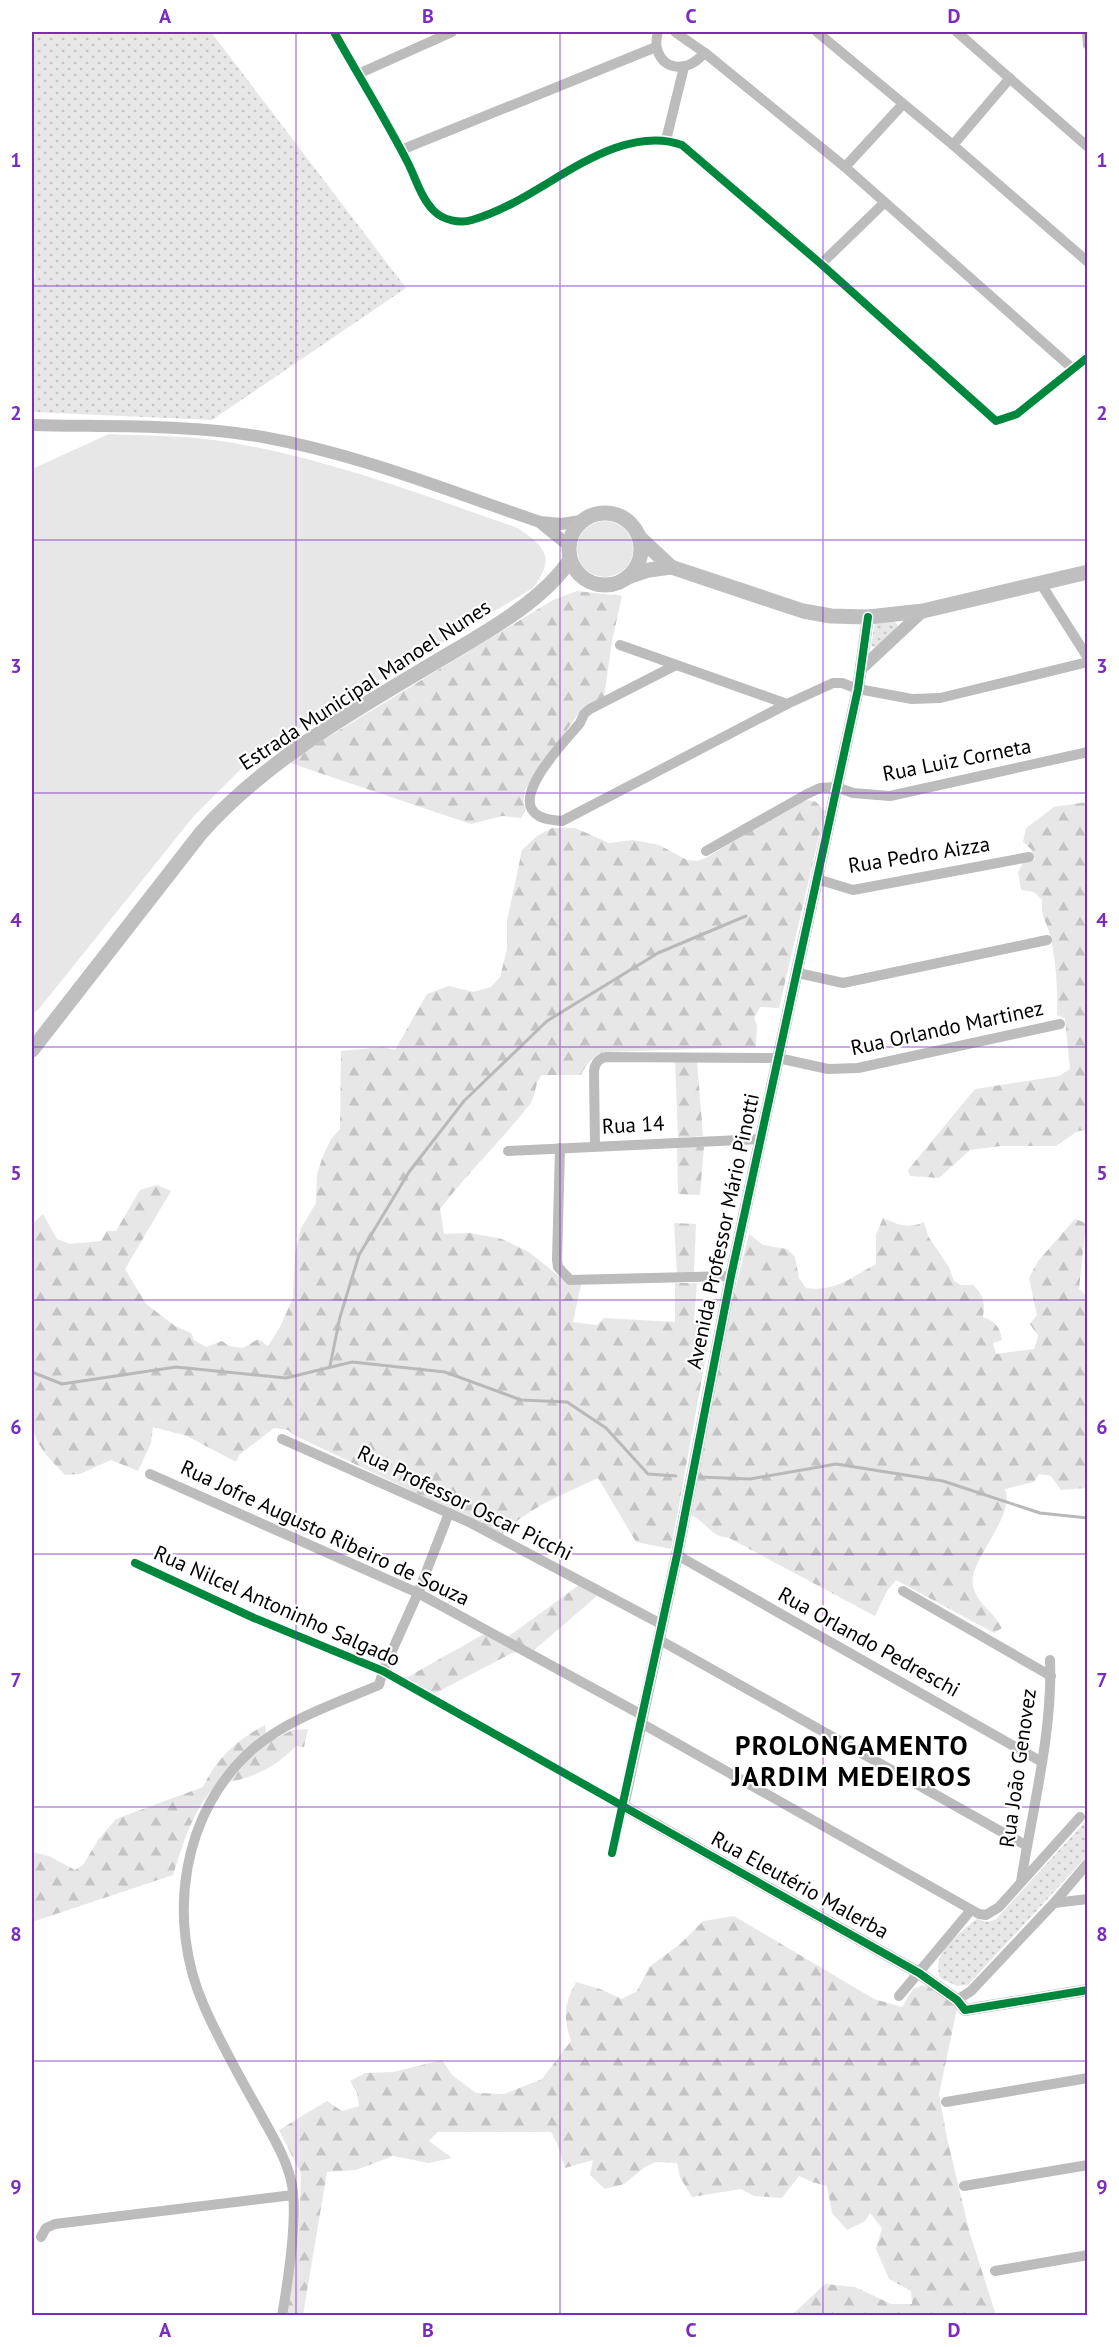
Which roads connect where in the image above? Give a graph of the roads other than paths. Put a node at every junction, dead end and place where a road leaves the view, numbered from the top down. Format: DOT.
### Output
graph roads {
  1 [pos="334,32"];
  2 [pos="452,32"];
  3 [pos="658,32"];
  4 [pos="675,32"];
  5 [pos="817,32"];
  6 [pos="957,32"];
  7 [pos="1087,32"];
  8 [pos="1088,45"];
  9 [pos="656,47"];
  10 [pos="705,53"];
  11 [pos="684,67"];
  12 [pos="358,74"];
  13 [pos="1010,78"];
  14 [pos="903,104"];
  15 [pos="666,140"];
  16 [pos="953,145"];
  17 [pos="1088,147"];
  18 [pos="401,150"];
  19 [pos="845,167"];
  20 [pos="884,203"];
  21 [pos="1088,262"];
  22 [pos="821,264"];
  23 [pos="1088,357"];
  24 [pos="1073,369"];
  25 [pos="32,425"];
  26 [pos="582,521"];
  27 [pos="540,522"];
  28 [pos="640,538"];
  29 [pos="569,553"];
  30 [pos="671,567"];
  31 [pos="1088,572"];
  32 [pos="628,577"];
  33 [pos="588,581"];
  34 [pos="1041,584"];
  35 [pos="548,587"];
  36 [pos="923,611"];
  37 [pos="867,617"];
  38 [pos="621,645"];
  39 [pos="1088,660"];
  40 [pos="676,664"];
  41 [pos="862,668"];
  42 [pos="858,689"];
  43 [pos="787,704"];
  44 [pos="1088,752"];
  45 [pos="836,787"];
  46 [pos="706,851"];
  47 [pos="1029,857"];
  48 [pos="817,879"];
  49 [pos="1047,940"];
  50 [pos="798,973"];
  51 [pos="1060,1024"];
  52 [pos="32,1050"];
  53 [pos="778,1058"];
  54 [pos="761,1139"];
  55 [pos="596,1146"];
  56 [pos="560,1148"];
  57 [pos="508,1151"];
  58 [pos="731,1276"];
  59 [pos="282,1439"];
  60 [pos="150,1474"];
  61 [pos="449,1513"];
  62 [pos="677,1555"];
  63 [pos="135,1563"];
  64 [pos="903,1592"];
  65 [pos="418,1593"];
  66 [pos="661,1624"];
  67 [pos="658,1639"];
  68 [pos="1050,1660"];
  69 [pos="383,1671"];
  70 [pos="1051,1676"];
  71 [pos="642,1719"];
  72 [pos="1042,1762"];
  73 [pos="623,1806"];
  74 [pos="1080,1817"];
  75 [pos="1027,1846"];
  76 [pos="612,1853"];
  77 [pos="1088,1863"];
  78 [pos="1021,1882"];
  79 [pos="1088,1899"];
  80 [pos="1054,1903"];
  81 [pos="971,1910"];
  82 [pos="919,1973"];
  83 [pos="1088,1990"];
  84 [pos="899,1996"];
  85 [pos="957,2000"];
  86 [pos="1088,2078"];
  87 [pos="946,2102"];
  88 [pos="1088,2165"];
  89 [pos="964,2186"];
  90 [pos="293,2195"];
  91 [pos="40,2237"];
  92 [pos="1088,2255"];
  93 [pos="995,2271"];
  94 [pos="282,2316"];
  1 -- 12 [label="street"];
  2 -- 12 [label="street"];
  3 -- 9 [label="street"];
  4 -- 10 [label="street"];
  5 -- 14 [label="street"];
  6 -- 13 [label="street"];
  7 -- 8 [label="street"];
  9 -- 11 [label="street"];
  9 -- 18 [label="street"];
  10 -- 11 [label="street"];
  10 -- 19 [label="street"];
  11 -- 15 [label="street"];
  12 -- 18 [label="street"];
  13 -- 16 [label="street"];
  13 -- 17 [label="street"];
  14 -- 16 [label="street"];
  14 -- 19 [label="street"];
  15 -- 18 [label="street"];
  15 -- 22 [label="street"];
  16 -- 21 [label="street"];
  19 -- 20 [label="street"];
  20 -- 22 [label="street"];
  20 -- 24 [label="street"];
  22 -- 24 [label="street"];
  23 -- 24 [label="street"];
  25 -- 27 [label="street"];
  26 -- 27 [label="street"];
  26 -- 28 [label="main road"];
  26 -- 29 [label="main road"];
  27 -- 29 [label="street"];
  28 -- 30 [label="main road"];
  28 -- 32 [label="main road"];
  29 -- 33 [label="main road"];
  29 -- 35 [label="main road, Estrada Municipal Manoel Nunes"];
  30 -- 32 [label="main road"];
  30 -- 37 [label="main road"];
  31 -- 34 [label="main road"];
  32 -- 33 [label="main road"];
  33 -- 35 [label="main road, Estrada Municipal Manoel Nunes"];
  34 -- 36 [label="main road"];
  34 -- 39 [label="street"];
  35 -- 52 [label="main road, Estrada Municipal Manoel Nunes"];
  36 -- 37 [label="main road"];
  36 -- 41 [label="street"];
  37 -- 41 [label="street, Avenida Professor Mário Pinotti"];
  38 -- 40 [label="street"];
  39 -- 42 [label="street"];
  40 -- 43 [label="street"];
  40 -- 43 [label="street"];
  41 -- 42 [label="street, Avenida Professor Mário Pinotti"];
  42 -- 43 [label="street"];
  42 -- 45 [label="street, Avenida Professor Mário Pinotti"];
  44 -- 45 [label="street, Rua Luiz Corneta"];
  45 -- 46 [label="street, Rua Luiz Corneta"];
  45 -- 48 [label="street, Avenida Professor Mário Pinotti"];
  47 -- 48 [label="street, Rua Pedro Aizza"];
  48 -- 50 [label="street, Avenida Professor Mário Pinotti"];
  49 -- 50 [label="street"];
  50 -- 53 [label="street, Avenida Professor Mário Pinotti"];
  51 -- 53 [label="street, Rua Orlando Martinez"];
  53 -- 54 [label="street, Avenida Professor Mário Pinotti"];
  53 -- 55 [label="street, Rua Orlando Martinez"];
  54 -- 55 [label="street, Rua 14"];
  54 -- 58 [label="street, Avenida Professor Mário Pinotti"];
  55 -- 56 [label="street, Rua 14"];
  56 -- 57 [label="street, Rua 14"];
  56 -- 58 [label="street"];
  58 -- 62 [label="street, Avenida Professor Mário Pinotti"];
  59 -- 61 [label="street, Rua Professor Oscar Picchi"];
  60 -- 65 [label="street, Rua Jofre Augusto Ribeiro de Souza"];
  61 -- 65 [label="street"];
  61 -- 66 [label="street, Rua Professor Oscar Picchi"];
  62 -- 66 [label="street, Avenida Professor Mário Pinotti"];
  62 -- 72 [label="street, Rua Orlando Pedreschi"];
  63 -- 69 [label="street, Rua Nilcel Antoninho Salgado"];
  64 -- 70 [label="street"];
  65 -- 69 [label="street"];
  65 -- 71 [label="street, Rua Jofre Augusto Ribeiro de Souza"];
  66 -- 67 [label="street, Avenida Professor Mário Pinotti"];
  67 -- 71 [label="street, Avenida Professor Mário Pinotti"];
  67 -- 75 [label="street"];
  68 -- 70 [label="street, Rua João Genovez"];
  69 -- 73 [label="street, Rua Nilcel Antoninho Salgado"];
  69 -- 90 [label="street"];
  70 -- 72 [label="street, Rua João Genovez"];
  71 -- 73 [label="street, Avenida Professor Mário Pinotti"];
  71 -- 81 [label="street, Rua Jofre Augusto Ribeiro de Souza"];
  72 -- 75 [label="street, Rua João Genovez"];
  73 -- 76 [label="street, Avenida Professor Mário Pinotti"];
  73 -- 82 [label="street, Rua Eleutério Malerba"];
  74 -- 78 [label="street"];
  75 -- 78 [label="street, Rua João Genovez"];
  77 -- 80 [label="street"];
  78 -- 81 [label="street"];
  79 -- 80 [label="street"];
  80 -- 85 [label="street"];
  81 -- 82 [label="street"];
  82 -- 84 [label="street"];
  82 -- 85 [label="street, Rua Eleutério Malerba"];
  83 -- 85 [label="street, Rua Eleutério Malerba"];
  86 -- 87 [label="street"];
  88 -- 89 [label="street"];
  90 -- 91 [label="street"];
  90 -- 94 [label="street"];
  92 -- 93 [label="street"];
}
